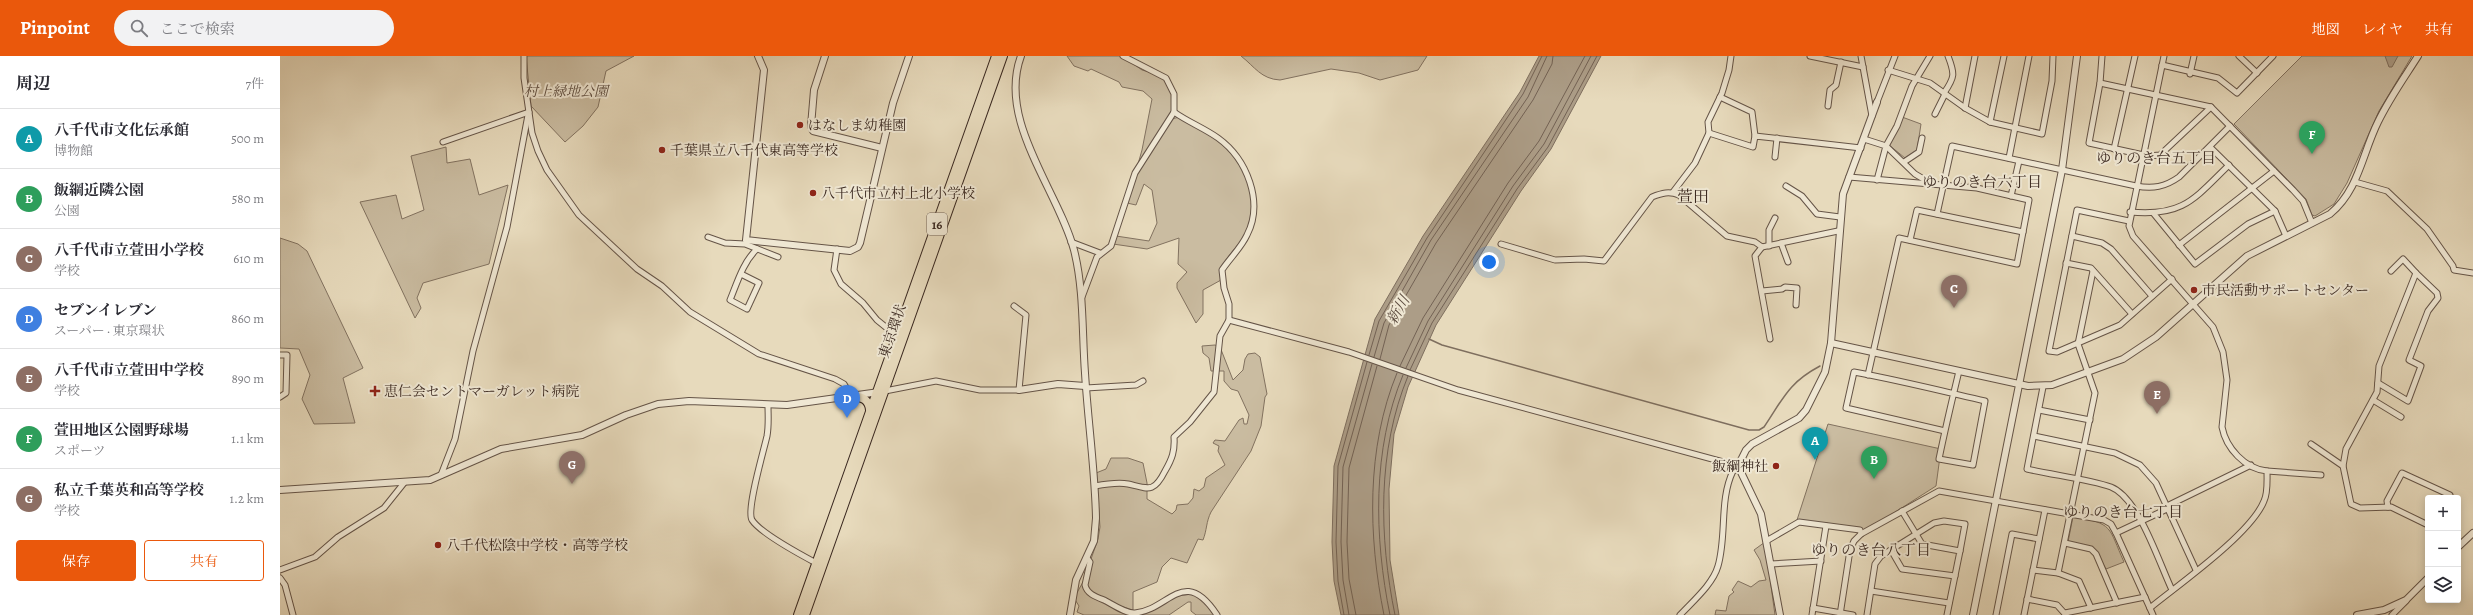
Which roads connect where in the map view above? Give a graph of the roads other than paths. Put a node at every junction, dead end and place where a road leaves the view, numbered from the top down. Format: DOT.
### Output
graph roads {
  1 [pos="524,56"];
  2 [pos="758,56"];
  3 [pos="825,56"];
  4 [pos="909,56"];
  5 [pos="996,56"];
  6 [pos="1003,56"];
  7 [pos="1021,56"];
  8 [pos="1123,56"];
  9 [pos="1731,56"];
  10 [pos="1810,56"];
  11 [pos="1862,56"];
  12 [pos="1894,56"];
  13 [pos="1930,56"];
  14 [pos="1948,56"];
  15 [pos="1974,56"];
  16 [pos="2004,56"];
  17 [pos="2029,56"];
  18 [pos="2054,56"];
  19 [pos="2078,56"];
  20 [pos="2102,56"];
  21 [pos="2135,56"];
  22 [pos="2164,56"];
  23 [pos="2194,56"];
  24 [pos="2239,56"];
  25 [pos="2273,56"];
  26 [pos="2418,56"];
  27 [pos="1841,62"];
  28 [pos="2162,65"];
  29 [pos="1863,67"];
  30 [pos="1888,70"];
  31 [pos="2190,72"];
  32 [pos="2257,73"];
  33 [pos="1915,79"];
  34 [pos="2100,83"];
  35 [pos="2127,89"];
  36 [pos="1944,94"];
  37 [pos="2156,95"];
  38 [pos="1720,97"];
  39 [pos="1878,102"];
  40 [pos="1828,106"];
  41 [pos="2211,107"];
  42 [pos="1965,108"];
  43 [pos="529,110"];
  44 [pos="1174,112"];
  45 [pos="1935,114"];
  46 [pos="1872,117"];
  47 [pos="1990,122"];
  48 [pos="2230,126"];
  49 [pos="2016,129"];
  50 [pos="1709,133"];
  51 [pos="1755,136"];
  52 [pos="1777,138"];
  53 [pos="1922,138"];
  54 [pos="1864,139"];
  55 [pos="443,142"];
  56 [pos="1886,146"];
  57 [pos="2210,147"];
  58 [pos="882,148"];
  59 [pos="1861,148"];
  60 [pos="2114,149"];
  61 [pos="2143,155"];
  62 [pos="1775,156"];
  63 [pos="2009,158"];
  64 [pos="2019,160"];
  65 [pos="1904,162"];
  66 [pos="2229,165"];
  67 [pos="2062,170"];
  68 [pos="2274,171"];
  69 [pos="1849,177"];
  70 [pos="1877,180"];
  71 [pos="2356,182"];
  72 [pos="1932,184"];
  73 [pos="1786,186"];
  74 [pos="1943,186"];
  75 [pos="2136,186"];
  76 [pos="2252,189"];
  77 [pos="1673,192"];
  78 [pos="2012,196"];
  79 [pos="2275,211"];
  80 [pos="2130,212"];
  81 [pos="1937,214"];
  82 [pos="2154,214"];
  83 [pos="1840,217"];
  84 [pos="1775,218"];
  85 [pos="2129,221"];
  86 [pos="2312,223"];
  87 [pos="1838,231"];
  88 [pos="2023,232"];
  89 [pos="2072,236"];
  90 [pos="2286,236"];
  91 [pos="708,237"];
  92 [pos="1910,240"];
  93 [pos="746,242"];
  94 [pos="1071,242"];
  95 [pos="1780,243"];
  96 [pos="1501,244"];
  97 [pos="2179,245"];
  98 [pos="1769,246"];
  99 [pos="1762,247"];
  100 [pos="756,249"];
  101 [pos="837,249"];
  102 [pos="1100,253"];
  103 [pos="778,257"];
  104 [pos="1788,262"];
  105 [pos="2066,263"];
  106 [pos="2093,271"];
  107 [pos="2391,271"];
  108 [pos="2416,273"];
  109 [pos="2473,273"];
  110 [pos="741,274"];
  111 [pos="2172,279"];
  112 [pos="1762,291"];
  113 [pos="2152,296"];
  114 [pos="2194,303"];
  115 [pos="1080,304"];
  116 [pos="1796,305"];
  117 [pos="1014,306"];
  118 [pos="2132,314"];
  119 [pos="1229,320"];
  120 [pos="900,338"];
  121 [pos="1770,339"];
  122 [pos="1831,343"];
  123 [pos="2078,344"];
  124 [pos="1873,352"];
  125 [pos="280,354"];
  126 [pos="1959,371"];
  127 [pos="2087,373"];
  128 [pos="1868,375"];
  129 [pos="1143,381"];
  130 [pos="2378,383"];
  131 [pos="2019,384"];
  132 [pos="2043,386"];
  133 [pos="1086,387"];
  134 [pos="1019,390"];
  135 [pos="881,392"];
  136 [pos="1954,394"];
  137 [pos="852,396"];
  138 [pos="280,397"];
  139 [pos="2373,400"];
  140 [pos="768,405"];
  141 [pos="2039,410"];
  142 [pos="870,411"];
  143 [pos="2401,417"];
  144 [pos="2090,420"];
  145 [pos="1945,430"];
  146 [pos="2034,436"];
  147 [pos="2311,444"];
  148 [pos="2084,446"];
  149 [pos="2251,465"];
  150 [pos="2343,466"];
  151 [pos="1738,467"];
  152 [pos="2267,471"];
  153 [pos="441,475"];
  154 [pos="2321,475"];
  155 [pos="2078,480"];
  156 [pos="404,483"];
  157 [pos="1094,486"];
  158 [pos="280,490"];
  159 [pos="2450,495"];
  160 [pos="1996,501"];
  161 [pos="2388,507"];
  162 [pos="2167,508"];
  163 [pos="2045,510"];
  164 [pos="1902,511"];
  165 [pos="2071,513"];
  166 [pos="2140,521"];
  167 [pos="2425,524"];
  168 [pos="1826,526"];
  169 [pos="2116,533"];
  170 [pos="2473,533"];
  171 [pos="1861,534"];
  172 [pos="1916,535"];
  173 [pos="2040,539"];
  174 [pos="1768,540"];
  175 [pos="2461,542"];
  176 [pos="2065,543"];
  177 [pos="1891,550"];
  178 [pos="1960,551"];
  179 [pos="1087,558"];
  180 [pos="1820,561"];
  181 [pos="819,564"];
  182 [pos="1771,564"];
  183 [pos="280,570"];
  184 [pos="2033,570"];
  185 [pos="2196,570"];
  186 [pos="2058,573"];
  187 [pos="1955,576"];
  188 [pos="280,578"];
  189 [pos="2425,581"];
  190 [pos="2172,590"];
  191 [pos="1871,591"];
  192 [pos="2144,597"];
  193 [pos="2027,599"];
  194 [pos="2406,600"];
  195 [pos="1950,603"];
  196 [pos="2117,603"];
  197 [pos="1813,608"];
  198 [pos="2091,608"];
  199 [pos="2150,608"];
  200 [pos="1840,614"];
  201 [pos="2066,614"];
  202 [pos="293,615"];
  203 [pos="798,615"];
  204 [pos="805,615"];
  205 [pos="1070,615"];
  206 [pos="1217,615"];
  207 [pos="1680,615"];
  208 [pos="1780,615"];
  209 [pos="1812,615"];
  210 [pos="1853,615"];
  211 [pos="1867,615"];
  212 [pos="1947,615"];
  213 [pos="1973,615"];
  214 [pos="1996,615"];
  215 [pos="2024,615"];
  216 [pos="2153,615"];
  217 [pos="2357,615"];
  218 [pos="2392,615"];
  1 -- 43 [label="street"];
  2 -- 93 [label="street"];
  3 -- 58 [label="street"];
  4 -- 58 [label="street"];
  5 -- 120 [label="highway, 東京環状 / 16"];
  6 -- 120 [label="highway, 東京環状 / 16"];
  7 -- 94 [label="street"];
  8 -- 44 [label="street"];
  9 -- 38 [label="street"];
  10 -- 27 [label="street"];
  11 -- 29 [label="street"];
  12 -- 30 [label="street"];
  13 -- 33 [label="street"];
  14 -- 36 [label="street"];
  15 -- 42 [label="street"];
  16 -- 47 [label="street"];
  17 -- 49 [label="street"];
  18 -- 49 [label="street"];
  19 -- 67 [label="street"];
  20 -- 34 [label="street"];
  21 -- 35 [label="street"];
  22 -- 28 [label="street"];
  23 -- 31 [label="street"];
  24 -- 32 [label="street"];
  25 -- 32 [label="street"];
  26 -- 71 [label="street"];
  27 -- 29 [label="street"];
  27 -- 40 [label="street"];
  28 -- 31 [label="street"];
  28 -- 37 [label="street"];
  29 -- 46 [label="street"];
  30 -- 33 [label="street"];
  30 -- 39 [label="street"];
  31 -- 32 [label="street"];
  33 -- 36 [label="street"];
  33 -- 56 [label="street"];
  34 -- 35 [label="street"];
  34 -- 60 [label="street"];
  35 -- 37 [label="street"];
  35 -- 60 [label="street"];
  36 -- 42 [label="street"];
  36 -- 45 [label="street"];
  37 -- 41 [label="street"];
  37 -- 61 [label="street"];
  38 -- 50 [label="street"];
  38 -- 51 [label="street"];
  39 -- 46 [label="street"];
  41 -- 48 [label="street"];
  41 -- 61 [label="street"];
  42 -- 47 [label="street"];
  43 -- 55 [label="street"];
  43 -- 137 [label="street"];
  43 -- 153 [label="street"];
  44 -- 102 [label="street"];
  44 -- 119 [label="street"];
  46 -- 54 [label="street"];
  47 -- 49 [label="street"];
  48 -- 57 [label="street"];
  48 -- 68 [label="street"];
  49 -- 63 [label="street"];
  50 -- 51 [label="street"];
  50 -- 77 [label="street"];
  51 -- 52 [label="street"];
  52 -- 59 [label="street"];
  52 -- 62 [label="street"];
  53 -- 65 [label="street"];
  54 -- 56 [label="street"];
  54 -- 59 [label="street"];
  56 -- 65 [label="street"];
  56 -- 70 [label="street"];
  57 -- 66 [label="street"];
  57 -- 75 [label="street"];
  58 -- 101 [label="street"];
  59 -- 69 [label="street"];
  60 -- 61 [label="street"];
  61 -- 75 [label="street"];
  63 -- 64 [label="street"];
  63 -- 74 [label="street"];
  64 -- 67 [label="street"];
  64 -- 78 [label="street"];
  65 -- 72 [label="street"];
  66 -- 76 [label="street"];
  66 -- 82 [label="street"];
  67 -- 75 [label="street"];
  67 -- 131 [label="street"];
  68 -- 76 [label="street"];
  68 -- 86 [label="street"];
  69 -- 70 [label="street"];
  69 -- 83 [label="street"];
  70 -- 72 [label="street"];
  71 -- 86 [label="street"];
  71 -- 109 [label="street"];
  72 -- 74 [label="street"];
  73 -- 83 [label="street"];
  74 -- 78 [label="street"];
  74 -- 81 [label="street"];
  75 -- 80 [label="street"];
  76 -- 79 [label="street"];
  76 -- 97 [label="street"];
  77 -- 96 [label="street"];
  77 -- 99 [label="street"];
  78 -- 88 [label="street"];
  79 -- 90 [label="street"];
  79 -- 97 [label="street"];
  80 -- 82 [label="street"];
  80 -- 85 [label="street"];
  81 -- 88 [label="street"];
  81 -- 92 [label="street"];
  82 -- 97 [label="street"];
  83 -- 87 [label="street"];
  84 -- 98 [label="street"];
  85 -- 89 [label="street"];
  85 -- 111 [label="street"];
  86 -- 90 [label="street"];
  87 -- 95 [label="street"];
  87 -- 122 [label="street"];
  88 -- 92 [label="street"];
  89 -- 105 [label="street"];
  89 -- 113 [label="street"];
  90 -- 114 [label="street"];
  91 -- 93 [label="street"];
  92 -- 124 [label="street"];
  93 -- 100 [label="street"];
  93 -- 101 [label="street"];
  94 -- 102 [label="street"];
  94 -- 115 [label="street"];
  95 -- 98 [label="street"];
  95 -- 104 [label="street"];
  98 -- 99 [label="street"];
  99 -- 112 [label="street"];
  100 -- 103 [label="street"];
  100 -- 110 [label="street"];
  101 -- 120 [label="street"];
  102 -- 115 [label="street"];
  105 -- 106 [label="street"];
  105 -- 123 [label="street"];
  106 -- 118 [label="street"];
  106 -- 123 [label="street"];
  107 -- 108 [label="street"];
  108 -- 130 [label="street"];
  108 -- 130 [label="street"];
  110 -- 110 [label="street"];
  111 -- 113 [label="street"];
  111 -- 114 [label="street"];
  112 -- 116 [label="street"];
  112 -- 121 [label="street"];
  113 -- 118 [label="street"];
  114 -- 127 [label="street"];
  114 -- 149 [label="street"];
  115 -- 133 [label="street"];
  117 -- 134 [label="street"];
  118 -- 123 [label="street"];
  119 -- 151 [label="street"];
  119 -- 157 [label="street"];
  120 -- 135 [label="highway, 東京環状 / 16"];
  122 -- 124 [label="street"];
  122 -- 151 [label="street"];
  123 -- 127 [label="street"];
  124 -- 126 [label="street"];
  124 -- 128 [label="street"];
  125 -- 138 [label="street"];
  126 -- 131 [label="street"];
  126 -- 136 [label="street"];
  127 -- 132 [label="street"];
  127 -- 144 [label="street"];
  128 -- 136 [label="street"];
  128 -- 145 [label="street"];
  129 -- 133 [label="street"];
  130 -- 139 [label="street"];
  131 -- 132 [label="street"];
  131 -- 160 [label="street"];
  132 -- 141 [label="street"];
  133 -- 134 [label="street"];
  133 -- 157 [label="street"];
  134 -- 135 [label="street"];
  135 -- 137 [label="street"];
  135 -- 142 [label="highway, 東京環状 / 16"];
  135 -- 181 [label="highway, 東京環状 / 16"];
  136 -- 145 [label="street"];
  136 -- 145 [label="street"];
  137 -- 140 [label="street"];
  137 -- 142 [label="highway"];
  139 -- 143 [label="street"];
  139 -- 150 [label="street"];
  140 -- 153 [label="street"];
  140 -- 181 [label="street"];
  141 -- 144 [label="street"];
  141 -- 146 [label="street"];
  142 -- 181 [label="highway, 東京環状 / 16"];
  144 -- 148 [label="street"];
  146 -- 148 [label="street"];
  146 -- 155 [label="street"];
  147 -- 150 [label="street"];
  148 -- 155 [label="street"];
  148 -- 162 [label="street"];
  149 -- 152 [label="street"];
  149 -- 162 [label="street"];
  150 -- 161 [label="street"];
  151 -- 174 [label="street"];
  151 -- 207 [label="street"];
  152 -- 154 [label="street"];
  152 -- 185 [label="street"];
  153 -- 156 [label="street"];
  155 -- 165 [label="street"];
  155 -- 166 [label="street"];
  156 -- 158 [label="street"];
  156 -- 183 [label="street"];
  157 -- 179 [label="street"];
  159 -- 161 [label="street"];
  160 -- 163 [label="street"];
  160 -- 164 [label="street"];
  160 -- 213 [label="street"];
  161 -- 167 [label="street"];
  162 -- 166 [label="street"];
  162 -- 185 [label="street"];
  163 -- 165 [label="street"];
  163 -- 173 [label="street"];
  164 -- 171 [label="street"];
  164 -- 172 [label="street"];
  165 -- 169 [label="street"];
  165 -- 176 [label="street"];
  166 -- 169 [label="street"];
  166 -- 190 [label="street"];
  168 -- 171 [label="street"];
  168 -- 174 [label="street"];
  168 -- 180 [label="street"];
  169 -- 192 [label="street"];
  170 -- 175 [label="street"];
  171 -- 200 [label="street"];
  172 -- 177 [label="street"];
  172 -- 178 [label="street"];
  172 -- 178 [label="street"];
  173 -- 184 [label="street"];
  173 -- 214 [label="street"];
  174 -- 182 [label="street"];
  176 -- 186 [label="street"];
  176 -- 196 [label="street"];
  177 -- 187 [label="street"];
  177 -- 191 [label="street"];
  178 -- 187 [label="street"];
  179 -- 205 [label="street"];
  179 -- 206 [label="street"];
  180 -- 182 [label="street"];
  180 -- 197 [label="street"];
  181 -- 203 [label="highway, 東京環状 / 16"];
  181 -- 204 [label="highway, 東京環状 / 16"];
  182 -- 208 [label="street"];
  184 -- 186 [label="street"];
  184 -- 193 [label="street"];
  185 -- 190 [label="street"];
  186 -- 198 [label="street"];
  187 -- 195 [label="street"];
  188 -- 202 [label="street"];
  189 -- 194 [label="street"];
  190 -- 199 [label="street"];
  191 -- 195 [label="street"];
  191 -- 211 [label="street"];
  192 -- 196 [label="street"];
  192 -- 199 [label="street"];
  193 -- 201 [label="street"];
  193 -- 215 [label="street"];
  194 -- 217 [label="street"];
  194 -- 218 [label="street"];
  195 -- 212 [label="street"];
  196 -- 198 [label="street"];
  197 -- 200 [label="street"];
  197 -- 209 [label="street"];
  198 -- 201 [label="street"];
  199 -- 216 [label="street"];
  200 -- 210 [label="street"];
}
